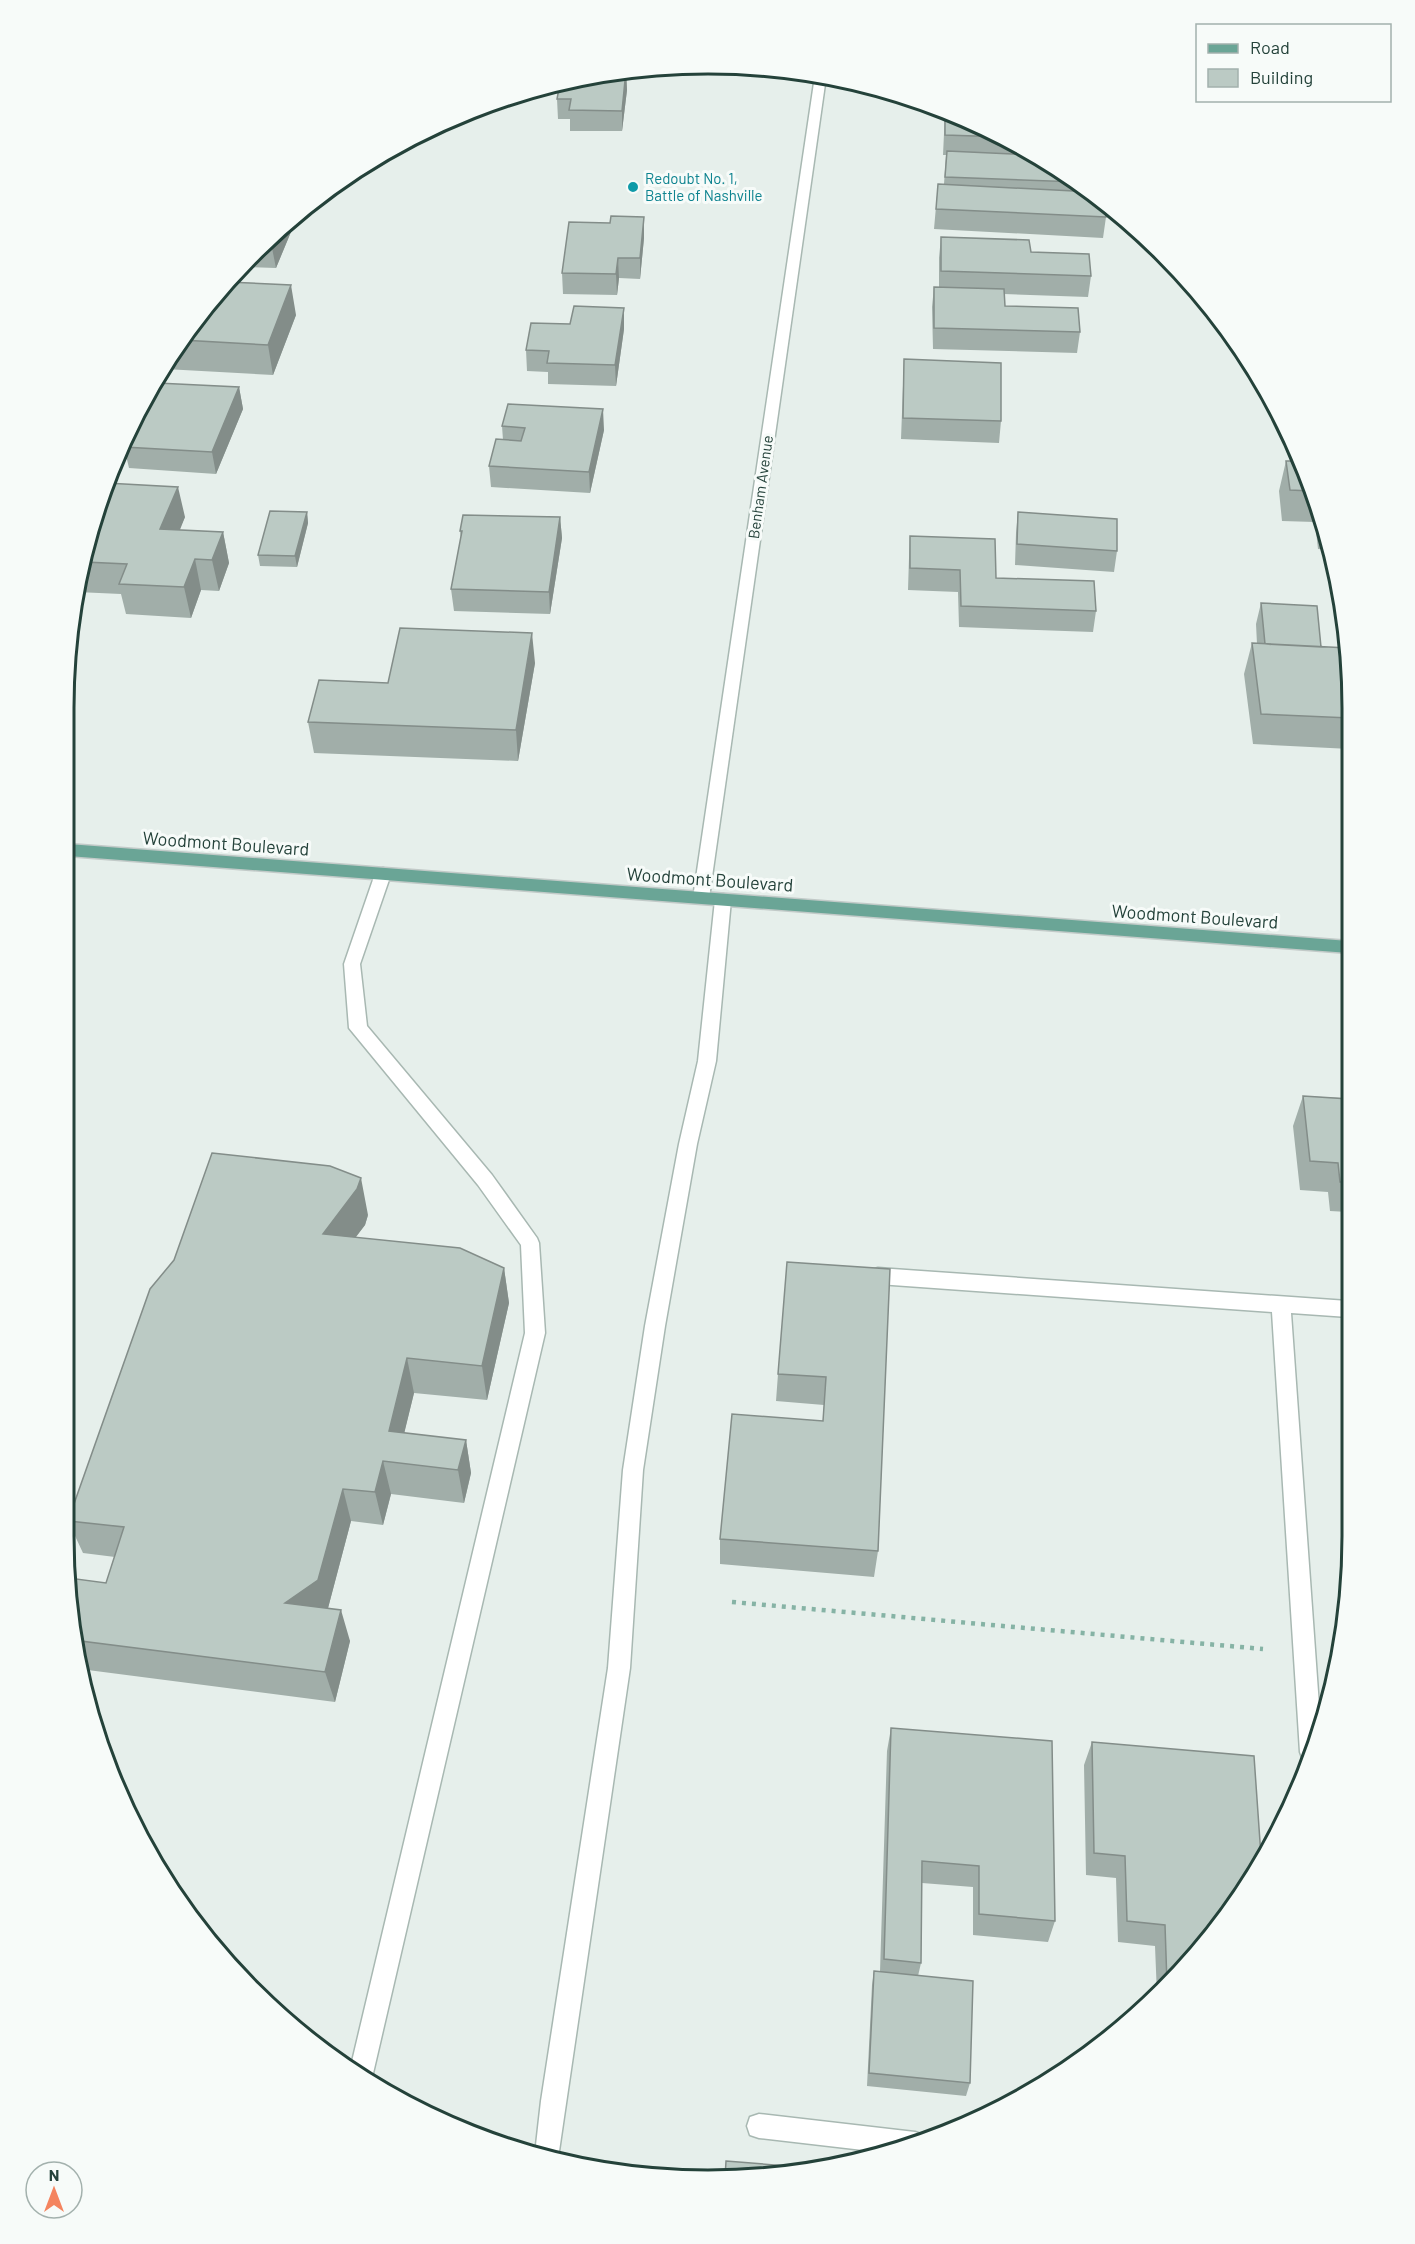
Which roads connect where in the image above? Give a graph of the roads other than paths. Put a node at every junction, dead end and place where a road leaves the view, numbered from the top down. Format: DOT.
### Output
graph roads {
  1 [pos="820,84"];
  2 [pos="74,850"];
  3 [pos="383,874"];
  4 [pos="700,898"];
  5 [pos="723,900"];
  6 [pos="1342,946"];
  7 [pos="878,1276"];
  8 [pos="1281,1304"];
  9 [pos="1342,1309"];
  10 [pos="1310,1734"];
  11 [pos="363,2069"];
  12 [pos="759,2126"];
  13 [pos="896,2142"];
  14 [pos="548,2150"];
  1 -- 4 [label="street, Benham Avenue"];
  2 -- 3 [label="main road, Woodmont Boulevard"];
  3 -- 4 [label="main road, Woodmont Boulevard"];
  3 -- 11 [label="street"];
  4 -- 5 [label="main road, Woodmont Boulevard"];
  5 -- 6 [label="main road, Woodmont Boulevard"];
  5 -- 14 [label="street"];
  7 -- 8 [label="street"];
  8 -- 9 [label="street"];
  8 -- 10 [label="street"];
  12 -- 13 [label="street"];
}
